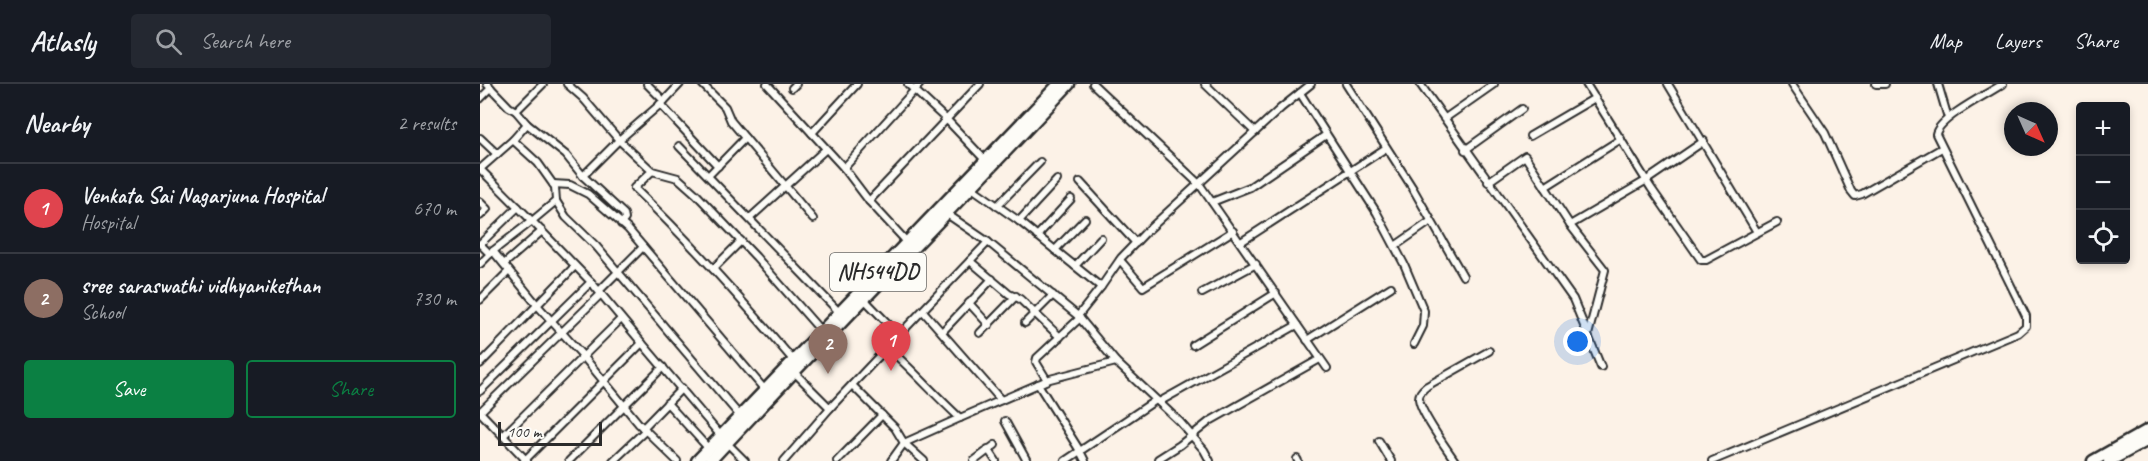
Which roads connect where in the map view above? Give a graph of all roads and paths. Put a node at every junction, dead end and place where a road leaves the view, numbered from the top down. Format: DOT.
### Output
graph roads {
  1 [pos="543,84"];
  2 [pos="567,84"];
  3 [pos="647,84"];
  4 [pos="680,84"];
  5 [pos="702,84"];
  6 [pos="767,84"];
  7 [pos="857,84"];
  8 [pos="908,84"];
  9 [pos="920,84"];
  10 [pos="980,84"];
  11 [pos="1059,84"];
  12 [pos="1069,84"];
  13 [pos="1093,84"];
  14 [pos="1205,84"];
  15 [pos="1311,84"];
  16 [pos="1346,84"];
  17 [pos="1420,84"];
  18 [pos="1494,84"];
  19 [pos="1586,84"];
  20 [pos="1668,84"];
  21 [pos="1792,84"];
  22 [pos="1876,84"];
  23 [pos="1884,84"];
  24 [pos="1938,84"];
  25 [pos="2003,84"];
  26 [pos="489,86"];
  27 [pos="915,90"];
  28 [pos="1300,93"];
  29 [pos="1595,98"];
  30 [pos="480,99"];
  31 [pos="662,102"];
  32 [pos="1522,109"];
  33 [pos="516,111"];
  34 [pos="1948,118"];
  35 [pos="947,119"];
  36 [pos="1444,119"];
  37 [pos="527,124"];
  38 [pos="1255,132"];
  39 [pos="812,133"];
  40 [pos="1326,135"];
  41 [pos="1530,136"];
  42 [pos="480,138"];
  43 [pos="745,138"];
  44 [pos="1621,139"];
  45 [pos="513,140"];
  46 [pos="619,140"];
  47 [pos="1704,141"];
  48 [pos="679,146"];
  49 [pos="1386,148"];
  50 [pos="1942,148"];
  51 [pos="826,149"];
  52 [pos="1465,150"];
  53 [pos="497,154"];
  54 [pos="986,160"];
  55 [pos="1040,162"];
  56 [pos="718,166"];
  57 [pos="844,168"];
  58 [pos="480,169"];
  59 [pos="652,171"];
  60 [pos="1351,172"];
  61 [pos="709,175"];
  62 [pos="583,176"];
  63 [pos="1057,180"];
  64 [pos="1647,180"];
  65 [pos="1080,182"];
  66 [pos="1488,182"];
  67 [pos="553,184"];
  68 [pos="1199,184"];
  69 [pos="785,185"];
  70 [pos="1545,187"];
  71 [pos="972,188"];
  72 [pos="1071,199"];
  73 [pos="556,201"];
  74 [pos="869,201"];
  75 [pos="480,202"];
  76 [pos="1212,202"];
  77 [pos="997,206"];
  78 [pos="518,207"];
  79 [pos="943,212"];
  80 [pos="480,216"];
  81 [pos="750,218"];
  82 [pos="813,219"];
  83 [pos="1085,219"];
  84 [pos="532,221"];
  85 [pos="1019,221"];
  86 [pos="1431,221"];
  87 [pos="1777,222"];
  88 [pos="621,224"];
  89 [pos="1570,225"];
  90 [pos="542,231"];
  91 [pos="1233,231"];
  92 [pos="1757,232"];
  93 [pos="1037,236"];
  94 [pos="1101,238"];
  95 [pos="741,241"];
  96 [pos="907,242"];
  97 [pos="988,242"];
  98 [pos="1241,242"];
  99 [pos="1136,243"];
  100 [pos="1395,246"];
  101 [pos="643,247"];
  102 [pos="1055,250"];
  103 [pos="492,253"];
  104 [pos="1120,260"];
  105 [pos="970,261"];
  106 [pos="480,264"];
  107 [pos="504,264"];
  108 [pos="1256,264"];
  109 [pos="575,266"];
  110 [pos="1075,266"];
  111 [pos="713,269"];
  112 [pos="509,271"];
  113 [pos="618,273"];
  114 [pos="1463,276"];
  115 [pos="992,279"];
  116 [pos="591,282"];
  117 [pos="1101,287"];
  118 [pos="1391,287"];
  119 [pos="1202,292"];
  120 [pos="600,293"];
  121 [pos="1276,293"];
  122 [pos="1053,295"];
  123 [pos="1016,296"];
  124 [pos="864,299"];
  125 [pos="480,300"];
  126 [pos="969,303"];
  127 [pos="537,306"];
  128 [pos="923,311"];
  129 [pos="839,312"];
  130 [pos="1035,313"];
  131 [pos="1079,317"];
  132 [pos="621,318"];
  133 [pos="550,320"];
  134 [pos="1025,323"];
  135 [pos="989,324"];
  136 [pos="1297,325"];
  137 [pos="821,331"];
  138 [pos="562,332"];
  139 [pos="942,332"];
  140 [pos="980,333"];
  141 [pos="899,335"];
  142 [pos="1588,336"];
  143 [pos="1060,337"];
  144 [pos="1307,340"];
  145 [pos="642,343"];
  146 [pos="1414,344"];
  147 [pos="1193,345"];
  148 [pos="887,347"];
  149 [pos="1489,351"];
  150 [pos="583,356"];
  151 [pos="1320,359"];
  152 [pos="1116,362"];
  153 [pos="480,364"];
  154 [pos="792,366"];
  155 [pos="663,367"];
  156 [pos="1601,367"];
  157 [pos="1327,368"];
  158 [pos="603,380"];
  159 [pos="1047,380"];
  160 [pos="1038,384"];
  161 [pos="852,385"];
  162 [pos="682,388"];
  163 [pos="765,390"];
  164 [pos="480,391"];
  165 [pos="1001,400"];
  166 [pos="1157,401"];
  167 [pos="667,403"];
  168 [pos="624,405"];
  169 [pos="830,408"];
  170 [pos="480,412"];
  171 [pos="882,415"];
  172 [pos="740,416"];
  173 [pos="960,418"];
  174 [pos="1005,421"];
  175 [pos="644,429"];
  176 [pos="2148,430"];
  177 [pos="503,436"];
  178 [pos="1190,436"];
  179 [pos="724,439"];
  180 [pos="2148,440"];
  181 [pos="1379,441"];
  182 [pos="904,443"];
  183 [pos="995,445"];
  184 [pos="708,449"];
  185 [pos="988,449"];
  186 [pos="1080,451"];
  187 [pos="525,460"];
  188 [pos="1158,460"];
  189 [pos="569,461"];
  190 [pos="613,461"];
  191 [pos="677,461"];
  192 [pos="697,461"];
  193 [pos="710,461"];
  194 [pos="745,461"];
  195 [pos="784,461"];
  196 [pos="837,461"];
  197 [pos="891,461"];
  198 [pos="924,461"];
  199 [pos="974,461"];
  200 [pos="996,461"];
  201 [pos="1027,461"];
  202 [pos="1065,461"];
  203 [pos="1085,461"];
  204 [pos="1210,461"];
  205 [pos="1391,461"];
  206 [pos="1455,461"];
  207 [pos="1712,461"];
  208 [pos="2092,461"];
  209 [pos="2109,461"];
  1 -- 33 [label="street"];
  2 -- 46 [label="street"];
  3 -- 31 [label="street"];
  4 -- 31 [label="street"];
  5 -- 43 [label="street"];
  6 -- 39 [label="street"];
  7 -- 39 [label="street"];
  8 -- 27 [label="street"];
  9 -- 27 [label="street"];
  10 -- 35 [label="street"];
  11 -- 54 [label="highway, NH544DD"];
  12 -- 71 [label="highway, NH544DD"];
  13 -- 68 [label="street"];
  14 -- 38 [label="street"];
  15 -- 28 [label="street"];
  16 -- 49 [label="street"];
  17 -- 36 [label="street"];
  18 -- 36 [label="street"];
  19 -- 29 [label="street"];
  20 -- 47 [label="street"];
  21 -- 50 [label="street"];
  22 -- 23 [label="street"];
  24 -- 34 [label="street"];
  25 -- 34 [label="street"];
  26 -- 30 [label="street"];
  26 -- 33 [label="street"];
  27 -- 35 [label="street"];
  27 -- 57 [label="street"];
  28 -- 38 [label="street"];
  28 -- 40 [label="street"];
  29 -- 41 [label="street"];
  29 -- 44 [label="street"];
  31 -- 46 [label="street"];
  31 -- 56 [label="street"];
  32 -- 52 [label="street"];
  33 -- 37 [label="street"];
  34 -- 50 [label="street"];
  35 -- 54 [label="street"];
  35 -- 74 [label="street"];
  36 -- 52 [label="street"];
  37 -- 45 [label="street"];
  37 -- 62 [label="street"];
  38 -- 68 [label="street"];
  39 -- 51 [label="street"];
  40 -- 60 [label="street"];
  40 -- 76 [label="street"];
  42 -- 53 [label="street"];
  43 -- 56 [label="street"];
  43 -- 69 [label="street"];
  44 -- 64 [label="street"];
  44 -- 70 [label="street"];
  45 -- 53 [label="street"];
  45 -- 67 [label="street"];
  46 -- 59 [label="street"];
  46 -- 62 [label="street"];
  47 -- 64 [label="street"];
  47 -- 92 [label="street"];
  48 -- 61 [label="street"];
  49 -- 60 [label="street"];
  49 -- 86 [label="street"];
  50 -- 207 [label="street"];
  51 -- 57 [label="street"];
  51 -- 69 [label="street"];
  52 -- 66 [label="street"];
  53 -- 58 [label="street"];
  54 -- 79 [label="highway, NH544DD"];
  55 -- 77 [label="street"];
  56 -- 61 [label="street"];
  57 -- 74 [label="street"];
  58 -- 78 [label="street"];
  59 -- 95 [label="street"];
  59 -- 111 [label="street"];
  60 -- 98 [label="street"];
  60 -- 100 [label="street"];
  61 -- 81 [label="street"];
  62 -- 88 [label="street"];
  63 -- 85 [label="street"];
  64 -- 89 [label="street"];
  64 -- 92 [label="street"];
  65 -- 99 [label="street"];
  66 -- 70 [label="street"];
  66 -- 142 [label="street"];
  67 -- 73 [label="street"];
  67 -- 88 [label="street"];
  68 -- 76 [label="street"];
  68 -- 99 [label="street"];
  69 -- 81 [label="street"];
  69 -- 82 [label="street"];
  70 -- 89 [label="street"];
  71 -- 77 [label="street"];
  71 -- 79 [label="highway, NH544DD"];
  72 -- 93 [label="street"];
  73 -- 84 [label="street"];
  73 -- 113 [label="street"];
  74 -- 96 [label="street"];
  75 -- 80 [label="street"];
  76 -- 91 [label="street"];
  77 -- 85 [label="street"];
  78 -- 84 [label="street"];
  78 -- 103 [label="street"];
  79 -- 96 [label="highway, NH544DD"];
  79 -- 97 [label="street"];
  79 -- 124 [label="highway, NH544DD"];
  81 -- 129 [label="street"];
  83 -- 102 [label="street"];
  84 -- 90 [label="street"];
  84 -- 103 [label="street"];
  85 -- 93 [label="street"];
  86 -- 100 [label="street"];
  86 -- 114 [label="street"];
  87 -- 92 [label="street"];
  88 -- 101 [label="street"];
  89 -- 142 [label="street"];
  90 -- 107 [label="street"];
  90 -- 109 [label="street"];
  91 -- 98 [label="street"];
  91 -- 104 [label="street"];
  93 -- 102 [label="street"];
  94 -- 110 [label="street"];
  95 -- 111 [label="street"];
  95 -- 137 [label="street"];
  96 -- 129 [label="highway, NH544DD"];
  97 -- 105 [label="street"];
  97 -- 122 [label="street"];
  98 -- 108 [label="street"];
  99 -- 104 [label="street"];
  100 -- 146 [label="street"];
  101 -- 113 [label="street"];
  101 -- 163 [label="street"];
  102 -- 110 [label="street"];
  103 -- 106 [label="street"];
  103 -- 107 [label="street"];
  104 -- 117 [label="street"];
  105 -- 115 [label="street"];
  105 -- 128 [label="street"];
  107 -- 112 [label="street"];
  108 -- 119 [label="street"];
  108 -- 121 [label="street"];
  109 -- 116 [label="street"];
  109 -- 127 [label="street"];
  110 -- 117 [label="street"];
  111 -- 154 [label="street"];
  112 -- 125 [label="street"];
  112 -- 127 [label="street"];
  113 -- 120 [label="street"];
  113 -- 172 [label="street"];
  115 -- 123 [label="street"];
  115 -- 126 [label="street"];
  116 -- 120 [label="street"];
  116 -- 133 [label="street"];
  117 -- 131 [label="street"];
  118 -- 144 [label="street"];
  120 -- 132 [label="street"];
  120 -- 138 [label="street"];
  121 -- 136 [label="street"];
  121 -- 147 [label="street"];
  122 -- 130 [label="street"];
  122 -- 131 [label="street"];
  123 -- 130 [label="street"];
  123 -- 135 [label="street"];
  124 -- 141 [label="street"];
  124 -- 154 [label="highway, NH544DD"];
  126 -- 135 [label="street"];
  126 -- 139 [label="street"];
  127 -- 133 [label="street"];
  127 -- 153 [label="street"];
  128 -- 139 [label="street"];
  128 -- 141 [label="street"];
  129 -- 137 [label="highway, NH544DD"];
  130 -- 134 [label="street"];
  130 -- 143 [label="street"];
  131 -- 143 [label="street"];
  131 -- 152 [label="street"];
  132 -- 145 [label="street"];
  132 -- 150 [label="street"];
  133 -- 138 [label="street"];
  133 -- 164 [label="street"];
  135 -- 140 [label="street"];
  136 -- 144 [label="street"];
  136 -- 166 [label="street"];
  137 -- 154 [label="highway, NH544DD"];
  138 -- 150 [label="street"];
  138 -- 170 [label="street"];
  139 -- 165 [label="street"];
  141 -- 148 [label="street"];
  142 -- 156 [label="street"];
  143 -- 159 [label="street"];
  144 -- 151 [label="street"];
  145 -- 155 [label="street"];
  145 -- 158 [label="street"];
  148 -- 161 [label="street"];
  148 -- 173 [label="street"];
  149 -- 206 [label="street"];
  150 -- 158 [label="street"];
  150 -- 177 [label="street"];
  151 -- 157 [label="street"];
  151 -- 178 [label="street"];
  152 -- 159 [label="street"];
  152 -- 166 [label="street"];
  154 -- 163 [label="highway, NH544DD"];
  154 -- 169 [label="street"];
  154 -- 179 [label="highway, NH544DD"];
  155 -- 162 [label="street"];
  155 -- 168 [label="street"];
  158 -- 168 [label="street"];
  158 -- 187 [label="street"];
  159 -- 160 [label="street"];
  160 -- 165 [label="street"];
  160 -- 186 [label="street"];
  161 -- 169 [label="street"];
  161 -- 171 [label="street"];
  162 -- 167 [label="street"];
  162 -- 179 [label="street"];
  163 -- 172 [label="highway, NH544DD"];
  165 -- 173 [label="street"];
  166 -- 178 [label="street"];
  166 -- 186 [label="street"];
  167 -- 175 [label="street"];
  167 -- 184 [label="street"];
  168 -- 175 [label="street"];
  168 -- 189 [label="street"];
  169 -- 195 [label="street"];
  170 -- 177 [label="street"];
  171 -- 182 [label="street"];
  171 -- 196 [label="street"];
  172 -- 179 [label="highway, NH544DD"];
  173 -- 182 [label="street"];
  174 -- 201 [label="street"];
  175 -- 190 [label="street"];
  175 -- 191 [label="street"];
  176 -- 208 [label="highway"];
  177 -- 187 [label="street"];
  178 -- 188 [label="street"];
  178 -- 204 [label="street"];
  179 -- 184 [label="highway, NH544DD"];
  179 -- 193 [label="highway, NH544DD"];
  179 -- 194 [label="street"];
  180 -- 209 [label="highway"];
  181 -- 205 [label="street"];
  182 -- 197 [label="street"];
  182 -- 198 [label="street"];
  183 -- 185 [label="street"];
  184 -- 192 [label="highway, NH544DD"];
  185 -- 199 [label="street"];
  185 -- 200 [label="street"];
  186 -- 202 [label="street"];
  186 -- 203 [label="street"];
}
